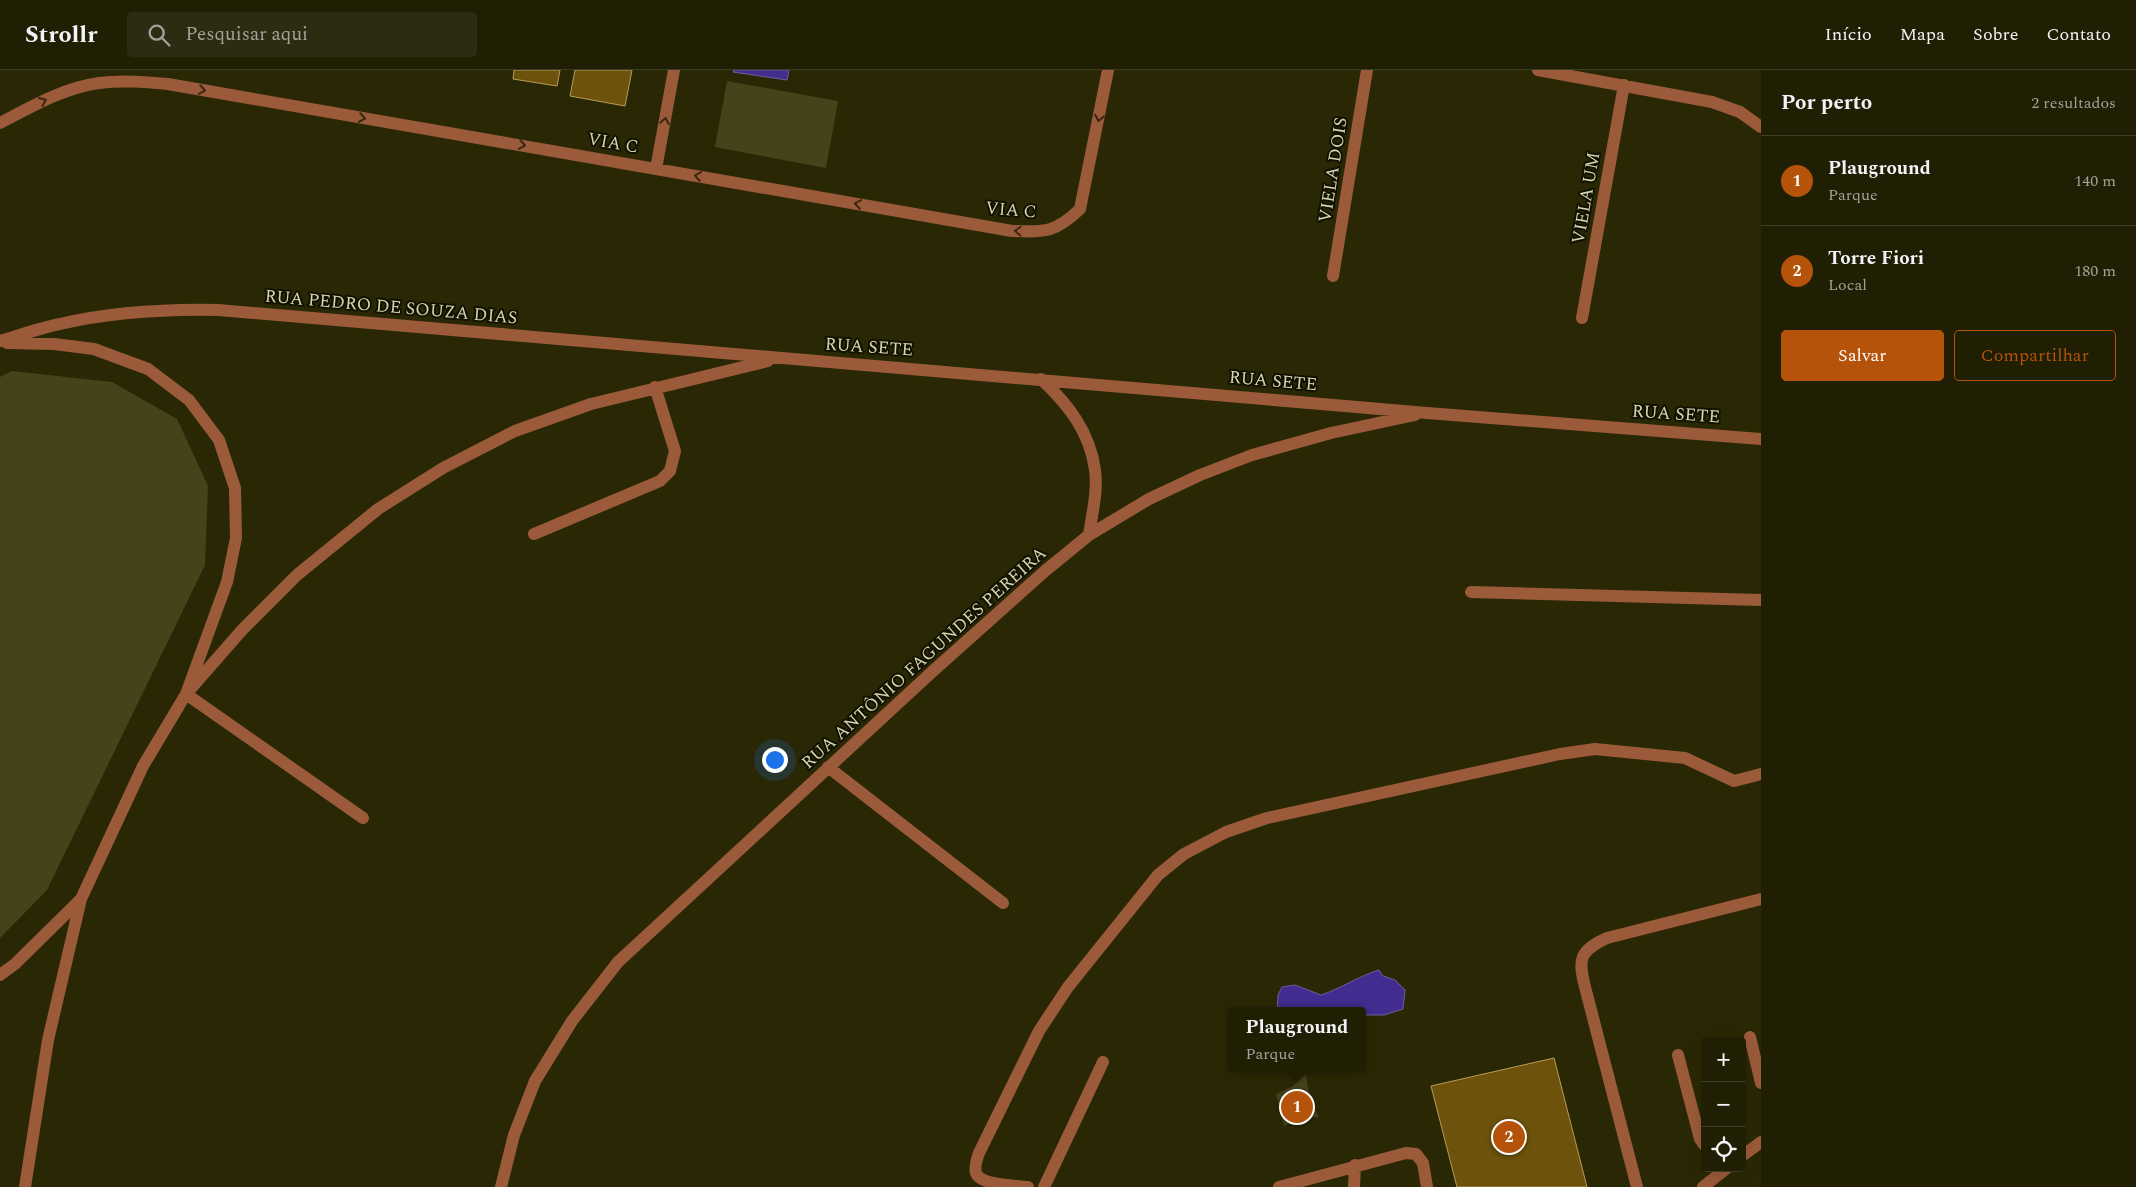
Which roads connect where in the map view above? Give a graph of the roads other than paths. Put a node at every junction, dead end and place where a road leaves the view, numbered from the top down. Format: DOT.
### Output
graph roads {
  1 [pos="674,70"];
  2 [pos="1108,70"];
  3 [pos="1367,70"];
  4 [pos="1538,70"];
  5 [pos="1624,85"];
  6 [pos="0,124"];
  7 [pos="1761,127"];
  8 [pos="656,169"];
  9 [pos="1333,276"];
  10 [pos="1582,318"];
  11 [pos="0,342"];
  12 [pos="781,358"];
  13 [pos="1041,379"];
  14 [pos="656,387"];
  15 [pos="1427,413"];
  16 [pos="1761,439"];
  17 [pos="534,534"];
  18 [pos="1088,535"];
  19 [pos="1471,592"];
  20 [pos="1761,600"];
  21 [pos="186,694"];
  22 [pos="828,767"];
  23 [pos="1761,774"];
  24 [pos="363,818"];
  25 [pos="81,899"];
  26 [pos="1761,899"];
  27 [pos="1003,903"];
  28 [pos="0,975"];
  29 [pos="1750,1037"];
  30 [pos="1678,1055"];
  31 [pos="1104,1062"];
  32 [pos="1761,1083"];
  33 [pos="1701,1140"];
  34 [pos="1761,1142"];
  35 [pos="1746,1153"];
  36 [pos="1355,1166"];
  37 [pos="1720,1172"];
  38 [pos="25,1187"];
  39 [pos="501,1187"];
  40 [pos="1028,1187"];
  41 [pos="1044,1187"];
  42 [pos="1279,1187"];
  43 [pos="1354,1187"];
  44 [pos="1428,1187"];
  45 [pos="1637,1187"];
  46 [pos="1702,1187"];
  8 -- 1 [label="street, one-way"];
  2 -- 8 [label="street, VIA C, one-way"];
  3 -- 9 [label="street, VIELA DOIS"];
  4 -- 5 [label="street"];
  5 -- 7 [label="street"];
  5 -- 10 [label="street, VIELA UM"];
  6 -- 8 [label="street, VIA C, one-way"];
  11 -- 12 [label="street, RUA PEDRO DE SOUZA DIAS"];
  11 -- 21 [label="street"];
  12 -- 13 [label="street, RUA SETE"];
  12 -- 14 [label="street"];
  13 -- 15 [label="street, RUA SETE"];
  13 -- 18 [label="street"];
  14 -- 17 [label="street"];
  14 -- 21 [label="street"];
  15 -- 16 [label="street, RUA SETE"];
  15 -- 18 [label="street, RUA ANTÔNIO FAGUNDES PEREIRA"];
  18 -- 22 [label="street, RUA ANTÔNIO FAGUNDES PEREIRA"];
  19 -- 20 [label="street"];
  21 -- 24 [label="street"];
  21 -- 25 [label="street"];
  22 -- 27 [label="street"];
  22 -- 39 [label="street, RUA ANTÔNIO FAGUNDES PEREIRA"];
  23 -- 40 [label="street"];
  25 -- 28 [label="street"];
  25 -- 38 [label="street"];
  26 -- 45 [label="street"];
  29 -- 32 [label="street"];
  30 -- 33 [label="street"];
  31 -- 41 [label="street"];
  34 -- 35 [label="street"];
  36 -- 42 [label="street"];
  36 -- 43 [label="street"];
  36 -- 44 [label="street"];
  37 -- 46 [label="street"];
}
